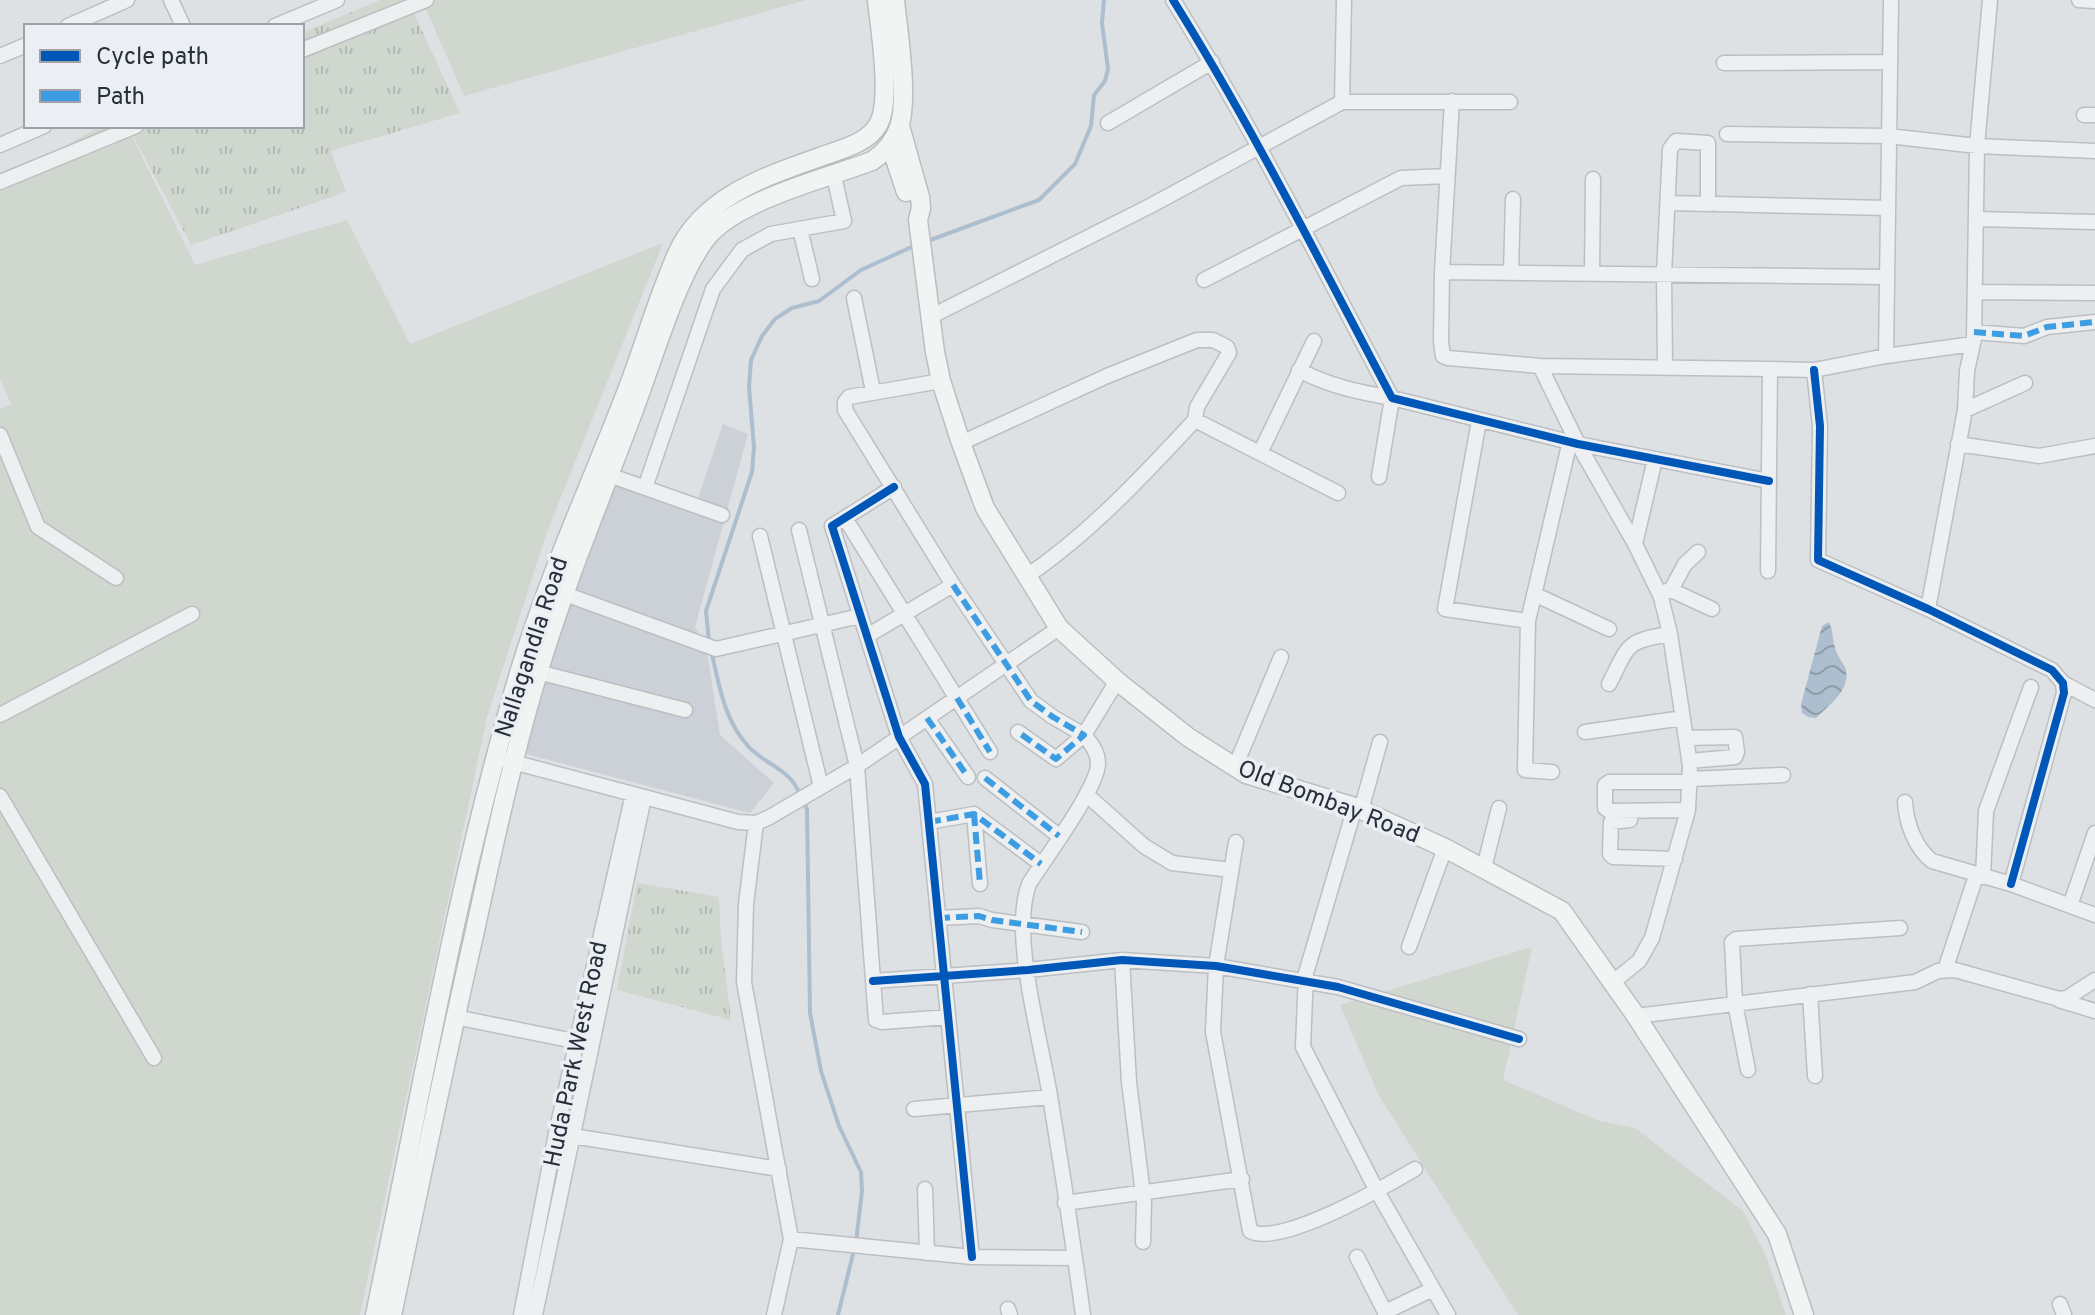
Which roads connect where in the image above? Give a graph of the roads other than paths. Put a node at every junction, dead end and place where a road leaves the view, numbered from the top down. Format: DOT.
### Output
graph roads {
  1 [pos="127,0"];
  2 [pos="171,0"];
  3 [pos="337,0"];
  4 [pos="426,0"];
  5 [pos="877,0"];
  6 [pos="895,0"];
  7 [pos="1173,0"];
  8 [pos="1344,0"];
  9 [pos="1891,0"];
  10 [pos="1990,0"];
  11 [pos="2079,0"];
  12 [pos="2095,1"];
  13 [pos="73,24"];
  14 [pos="182,24"];
  15 [pos="280,24"];
  16 [pos="24,46"];
  17 [pos="304,49"];
  18 [pos="0,56"];
  19 [pos="1212,62"];
  20 [pos="1890,62"];
  21 [pos="1724,63"];
  22 [pos="1452,101"];
  23 [pos="1342,102"];
  24 [pos="1510,102"];
  25 [pos="1108,123"];
  26 [pos="900,126"];
  27 [pos="39,128"];
  28 [pos="131,128"];
  29 [pos="1727,134"];
  30 [pos="1888,136"];
  31 [pos="890,144"];
  32 [pos="0,145"];
  33 [pos="1977,146"];
  34 [pos="1259,148"];
  35 [pos="2095,151"];
  36 [pos="834,176"];
  37 [pos="1447,176"];
  38 [pos="1593,179"];
  39 [pos="0,182"];
  40 [pos="1513,199"];
  41 [pos="1668,203"];
  42 [pos="1712,204"];
  43 [pos="1887,208"];
  44 [pos="1977,219"];
  45 [pos="2095,222"];
  46 [pos="1301,227"];
  47 [pos="800,229"];
  48 [pos="919,235"];
  49 [pos="686,253"];
  50 [pos="1442,272"];
  51 [pos="1511,273"];
  52 [pos="1592,274"];
  53 [pos="1664,274"];
  54 [pos="1886,277"];
  55 [pos="812,279"];
  56 [pos="1204,280"];
  57 [pos="1976,292"];
  58 [pos="2095,293"];
  59 [pos="854,298"];
  60 [pos="930,317"];
  61 [pos="2095,322"];
  62 [pos="1973,338"];
  63 [pos="1314,341"];
  64 [pos="1886,356"];
  65 [pos="1540,366"];
  66 [pos="1665,368"];
  67 [pos="1770,369"];
  68 [pos="1299,370"];
  69 [pos="1814,370"];
  70 [pos="941,381"];
  71 [pos="2025,383"];
  72 [pos="873,391"];
  73 [pos="1392,398"];
  74 [pos="1965,410"];
  75 [pos="1195,420"];
  76 [pos="1479,421"];
  77 [pos="0,435"];
  78 [pos="1574,442"];
  79 [pos="961,443"];
  80 [pos="1958,444"];
  81 [pos="2095,446"];
  82 [pos="1260,453"];
  83 [pos="1655,459"];
  84 [pos="609,475"];
  85 [pos="1379,477"];
  86 [pos="1769,481"];
  87 [pos="894,487"];
  88 [pos="645,488"];
  89 [pos="1338,493"];
  90 [pos="722,515"];
  91 [pos="845,518"];
  92 [pos="799,530"];
  93 [pos="760,536"];
  94 [pos="1635,544"];
  95 [pos="1698,552"];
  96 [pos="1768,571"];
  97 [pos="1027,576"];
  98 [pos="116,578"];
  99 [pos="953,585"];
  100 [pos="1665,592"];
  101 [pos="565,594"];
  102 [pos="1534,594"];
  103 [pos="1712,609"];
  104 [pos="1928,609"];
  105 [pos="192,614"];
  106 [pos="904,615"];
  107 [pos="860,616"];
  108 [pos="1528,621"];
  109 [pos="822,625"];
  110 [pos="1059,628"];
  111 [pos="1609,629"];
  112 [pos="784,634"];
  113 [pos="1670,634"];
  114 [pos="867,636"];
  115 [pos="1281,657"];
  116 [pos="1007,665"];
  117 [pos="538,672"];
  118 [pos="1117,681"];
  119 [pos="2063,683"];
  120 [pos="1609,684"];
  121 [pos="2031,687"];
  122 [pos="957,698"];
  123 [pos="2095,700"];
  124 [pos="685,710"];
  125 [pos="0,715"];
  126 [pos="927,718"];
  127 [pos="1683,718"];
  128 [pos="1018,732"];
  129 [pos="1585,732"];
  130 [pos="1084,735"];
  131 [pos="899,737"];
  132 [pos="1686,738"];
  133 [pos="1380,742"];
  134 [pos="990,752"];
  135 [pos="505,760"];
  136 [pos="1689,761"];
  137 [pos="857,766"];
  138 [pos="1235,767"];
  139 [pos="1552,772"];
  140 [pos="1783,775"];
  141 [pos="968,777"];
  142 [pos="985,778"];
  143 [pos="1690,780"];
  144 [pos="817,789"];
  145 [pos="639,795"];
  146 [pos="1087,795"];
  147 [pos="0,796"];
  148 [pos="1905,802"];
  149 [pos="1499,808"];
  150 [pos="1358,809"];
  151 [pos="974,814"];
  152 [pos="1687,814"];
  153 [pos="929,822"];
  154 [pos="756,823"];
  155 [pos="2095,833"];
  156 [pos="1059,836"];
  157 [pos="1236,842"];
  158 [pos="1445,848"];
  159 [pos="1675,859"];
  160 [pos="1041,864"];
  161 [pos="1484,868"];
  162 [pos="1231,870"];
  163 [pos="1980,876"];
  164 [pos="980,884"];
  165 [pos="2011,884"];
  166 [pos="2070,906"];
  167 [pos="2095,915"];
  168 [pos="938,918"];
  169 [pos="1022,923"];
  170 [pos="1900,928"];
  171 [pos="1082,932"];
  172 [pos="1409,947"];
  173 [pos="1122,960"];
  174 [pos="1216,966"];
  175 [pos="1028,970"];
  176 [pos="1945,970"];
  177 [pos="943,977"];
  178 [pos="2095,980"];
  179 [pos="873,981"];
  180 [pos="1306,982"];
  181 [pos="1613,982"];
  182 [pos="1810,994"];
  183 [pos="2059,999"];
  184 [pos="1735,1003"];
  185 [pos="2095,1011"];
  186 [pos="1636,1016"];
  187 [pos="455,1017"];
  188 [pos="948,1017"];
  189 [pos="1519,1039"];
  190 [pos="577,1042"];
  191 [pos="593,1045"];
  192 [pos="154,1058"];
  193 [pos="1748,1070"];
  194 [pos="1815,1076"];
  195 [pos="1050,1097"];
  196 [pos="957,1105"];
  197 [pos="914,1109"];
  198 [pos="556,1133"];
  199 [pos="574,1136"];
  200 [pos="779,1169"];
  201 [pos="1415,1169"];
  202 [pos="1242,1179"];
  203 [pos="925,1189"];
  204 [pos="1377,1191"];
  205 [pos="1142,1193"];
  206 [pos="1065,1203"];
  207 [pos="791,1239"];
  208 [pos="1143,1242"];
  209 [pos="927,1253"];
  210 [pos="972,1257"];
  211 [pos="1357,1257"];
  212 [pos="1075,1258"];
  213 [pos="1433,1289"];
  214 [pos="1385,1314"];
  215 [pos="375,1315"];
  216 [pos="392,1315"];
  217 [pos="521,1315"];
  218 [pos="535,1315"];
  219 [pos="774,1315"];
  220 [pos="1083,1315"];
  221 [pos="1448,1315"];
  222 [pos="1804,1315"];
  1 -- 13 [label="street"];
  2 -- 14 [label="street"];
  3 -- 15 [label="street"];
  4 -- 17 [label="street"];
  5 -- 49 [label="main road, Nallagandla Road"];
  6 -- 26 [label="main road"];
  7 -- 19 [label="street"];
  8 -- 23 [label="street"];
  9 -- 20 [label="street"];
  10 -- 33 [label="street"];
  11 -- 12 [label="street"];
  16 -- 18 [label="street"];
  19 -- 25 [label="street"];
  19 -- 34 [label="street"];
  20 -- 21 [label="street"];
  20 -- 30 [label="street"];
  22 -- 23 [label="street"];
  22 -- 24 [label="street"];
  22 -- 37 [label="street"];
  23 -- 34 [label="street"];
  26 -- 31 [label="main road"];
  26 -- 48 [label="main road, Old Bombay Road"];
  27 -- 32 [label="street"];
  28 -- 39 [label="street"];
  29 -- 30 [label="street"];
  30 -- 33 [label="street"];
  30 -- 43 [label="street"];
  31 -- 36 [label="main road, Nallagandla Road"];
  31 -- 48 [label="main road, Old Bombay Road"];
  33 -- 35 [label="street"];
  33 -- 44 [label="street"];
  34 -- 46 [label="street"];
  34 -- 60 [label="street"];
  36 -- 47 [label="street"];
  36 -- 49 [label="main road, Nallagandla Road"];
  37 -- 46 [label="street"];
  37 -- 50 [label="street"];
  38 -- 52 [label="street"];
  40 -- 51 [label="street"];
  41 -- 42 [label="street"];
  41 -- 42 [label="street"];
  41 -- 53 [label="street"];
  42 -- 43 [label="street"];
  43 -- 54 [label="street"];
  44 -- 45 [label="street"];
  44 -- 57 [label="street"];
  46 -- 56 [label="street"];
  46 -- 73 [label="street"];
  47 -- 55 [label="street"];
  47 -- 88 [label="street"];
  48 -- 60 [label="main road, Old Bombay Road"];
  49 -- 84 [label="main road, Nallagandla Road"];
  49 -- 135 [label="main road, Nallagandla Road"];
  50 -- 51 [label="street"];
  50 -- 65 [label="street"];
  51 -- 52 [label="street"];
  52 -- 53 [label="street"];
  53 -- 54 [label="street"];
  53 -- 66 [label="street"];
  54 -- 64 [label="street"];
  57 -- 58 [label="street"];
  57 -- 62 [label="street"];
  59 -- 72 [label="street"];
  60 -- 70 [label="main road, Old Bombay Road"];
  61 -- 62 [label="street"];
  62 -- 64 [label="street"];
  62 -- 74 [label="street"];
  63 -- 68 [label="street"];
  64 -- 69 [label="street"];
  65 -- 66 [label="street"];
  65 -- 78 [label="street"];
  66 -- 67 [label="street"];
  67 -- 69 [label="street"];
  67 -- 86 [label="street"];
  68 -- 73 [label="street"];
  68 -- 82 [label="street"];
  69 -- 104 [label="street"];
  70 -- 72 [label="street"];
  70 -- 79 [label="main road, Old Bombay Road"];
  71 -- 74 [label="street"];
  72 -- 87 [label="street"];
  73 -- 76 [label="street"];
  73 -- 85 [label="street"];
  74 -- 80 [label="street"];
  75 -- 79 [label="street"];
  75 -- 82 [label="street"];
  75 -- 97 [label="street"];
  76 -- 78 [label="street"];
  76 -- 108 [label="street"];
  77 -- 98 [label="street"];
  78 -- 83 [label="street"];
  78 -- 94 [label="street"];
  78 -- 102 [label="street"];
  79 -- 97 [label="main road, Old Bombay Road"];
  80 -- 81 [label="street"];
  80 -- 104 [label="street"];
  82 -- 89 [label="street"];
  83 -- 86 [label="street"];
  83 -- 94 [label="street"];
  84 -- 88 [label="street"];
  84 -- 101 [label="main road, Nallagandla Road"];
  86 -- 96 [label="street"];
  87 -- 91 [label="street"];
  87 -- 99 [label="street"];
  88 -- 90 [label="street"];
  91 -- 106 [label="street"];
  91 -- 107 [label="street"];
  92 -- 109 [label="street"];
  93 -- 112 [label="street"];
  94 -- 100 [label="street"];
  95 -- 100 [label="street"];
  97 -- 110 [label="main road, Old Bombay Road"];
  99 -- 106 [label="street"];
  99 -- 116 [label="street"];
  100 -- 103 [label="street"];
  100 -- 113 [label="street"];
  101 -- 112 [label="street"];
  101 -- 117 [label="main road, Nallagandla Road"];
  102 -- 108 [label="street"];
  102 -- 111 [label="street"];
  104 -- 119 [label="street"];
  105 -- 125 [label="street"];
  106 -- 114 [label="street"];
  106 -- 122 [label="street"];
  107 -- 109 [label="street"];
  107 -- 114 [label="street"];
  108 -- 139 [label="street"];
  109 -- 112 [label="street"];
  109 -- 137 [label="street"];
  110 -- 116 [label="street"];
  110 -- 118 [label="main road, Old Bombay Road"];
  112 -- 144 [label="street"];
  113 -- 120 [label="street"];
  113 -- 127 [label="street"];
  114 -- 131 [label="street"];
  115 -- 138 [label="street"];
  116 -- 122 [label="street"];
  116 -- 130 [label="street"];
  117 -- 124 [label="street"];
  117 -- 135 [label="main road, Nallagandla Road"];
  118 -- 130 [label="street"];
  118 -- 138 [label="main road, Old Bombay Road"];
  119 -- 123 [label="street"];
  119 -- 165 [label="street"];
  121 -- 163 [label="street"];
  122 -- 126 [label="street"];
  122 -- 134 [label="street"];
  126 -- 131 [label="street"];
  126 -- 141 [label="street"];
  127 -- 129 [label="street"];
  127 -- 132 [label="street"];
  128 -- 130 [label="street"];
  130 -- 146 [label="street"];
  131 -- 137 [label="street"];
  131 -- 153 [label="street"];
  132 -- 136 [label="street"];
  132 -- 136 [label="street"];
  133 -- 150 [label="street"];
  135 -- 145 [label="street"];
  135 -- 187 [label="main road, Nallagandla Road"];
  135 -- 215 [label="main road, Nallagandla Road"];
  136 -- 143 [label="street"];
  137 -- 144 [label="street"];
  137 -- 179 [label="street"];
  138 -- 150 [label="main road, Old Bombay Road"];
  140 -- 143 [label="street"];
  142 -- 156 [label="street"];
  143 -- 152 [label="street"];
  143 -- 152 [label="street"];
  144 -- 154 [label="street"];
  145 -- 154 [label="street"];
  145 -- 190 [label="street, Huda Park West Road"];
  145 -- 191 [label="street, Huda Park West Road"];
  146 -- 156 [label="street"];
  146 -- 162 [label="street"];
  147 -- 192 [label="street"];
  148 -- 163 [label="street"];
  149 -- 161 [label="street"];
  150 -- 158 [label="main road, Old Bombay Road"];
  150 -- 180 [label="street"];
  151 -- 153 [label="street"];
  151 -- 160 [label="street"];
  151 -- 164 [label="street"];
  152 -- 159 [label="street"];
  152 -- 159 [label="street"];
  153 -- 168 [label="street"];
  154 -- 200 [label="street"];
  155 -- 166 [label="street"];
  156 -- 160 [label="street"];
  157 -- 162 [label="street"];
  158 -- 161 [label="main road, Old Bombay Road"];
  158 -- 172 [label="street"];
  159 -- 181 [label="street"];
  160 -- 169 [label="street"];
  161 -- 181 [label="main road, Old Bombay Road"];
  162 -- 174 [label="street"];
  163 -- 165 [label="street"];
  163 -- 176 [label="street"];
  165 -- 166 [label="street"];
  166 -- 167 [label="street"];
  168 -- 169 [label="street"];
  168 -- 177 [label="street"];
  169 -- 171 [label="street"];
  169 -- 175 [label="street"];
  170 -- 184 [label="street"];
  173 -- 174 [label="street"];
  173 -- 175 [label="street"];
  173 -- 205 [label="street"];
  174 -- 180 [label="street"];
  174 -- 202 [label="street"];
  175 -- 177 [label="street"];
  175 -- 195 [label="street"];
  176 -- 182 [label="street"];
  176 -- 183 [label="street"];
  177 -- 179 [label="street"];
  177 -- 188 [label="street"];
  178 -- 183 [label="street"];
  179 -- 188 [label="street"];
  180 -- 189 [label="street"];
  180 -- 204 [label="street"];
  181 -- 186 [label="main road, Old Bombay Road"];
  182 -- 184 [label="street"];
  182 -- 194 [label="street"];
  183 -- 185 [label="street"];
  184 -- 186 [label="street"];
  184 -- 193 [label="street"];
  186 -- 222 [label="main road, Old Bombay Road"];
  187 -- 190 [label="street"];
  187 -- 216 [label="main road, Nallagandla Road"];
  188 -- 196 [label="street"];
  190 -- 191 [label="street"];
  190 -- 198 [label="street, Huda Park West Road"];
  191 -- 199 [label="street, Huda Park West Road"];
  195 -- 196 [label="street"];
  195 -- 206 [label="street"];
  196 -- 197 [label="street"];
  196 -- 210 [label="street"];
  198 -- 199 [label="street"];
  198 -- 217 [label="street, Huda Park West Road"];
  199 -- 200 [label="street"];
  199 -- 218 [label="street, Huda Park West Road"];
  200 -- 207 [label="street"];
  201 -- 204 [label="street"];
  202 -- 204 [label="street"];
  202 -- 205 [label="street"];
  203 -- 209 [label="street"];
  204 -- 213 [label="street"];
  205 -- 206 [label="street"];
  205 -- 208 [label="street"];
  206 -- 212 [label="street"];
  207 -- 209 [label="street"];
  207 -- 219 [label="street"];
  209 -- 210 [label="street"];
  210 -- 212 [label="street"];
  211 -- 214 [label="street"];
  212 -- 220 [label="street"];
  213 -- 214 [label="street"];
  213 -- 221 [label="street"];
}
